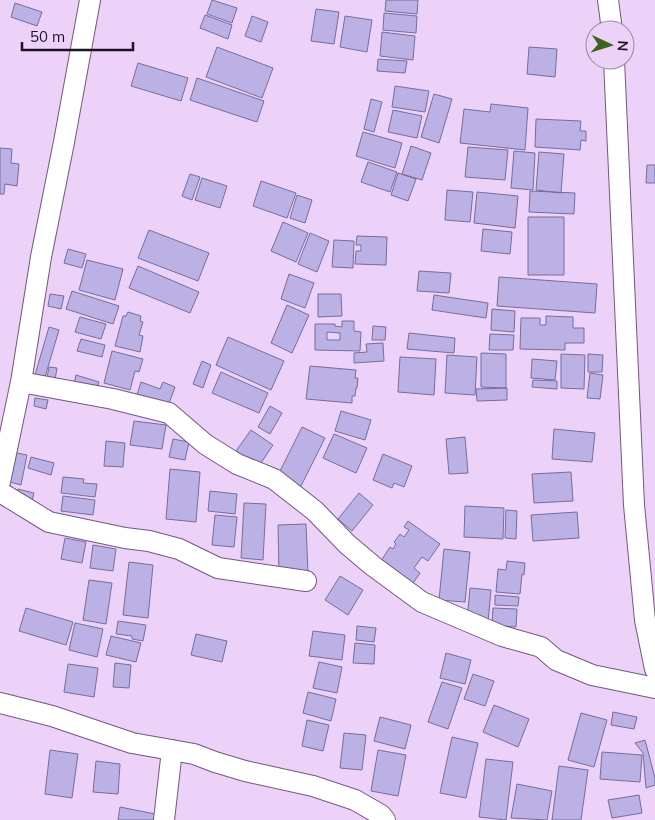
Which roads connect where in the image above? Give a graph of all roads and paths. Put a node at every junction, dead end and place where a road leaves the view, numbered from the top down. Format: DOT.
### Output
graph roads {
  1 [pos="90,0"];
  2 [pos="608,0"];
  3 [pos="611,20"];
  4 [pos="614,70"];
  5 [pos="21,382"];
  6 [pos="0,482"];
  7 [pos="0,492"];
  8 [pos="306,581"];
  9 [pos="655,669"];
  10 [pos="655,688"];
  11 [pos="0,703"];
  12 [pos="172,750"];
  13 [pos="164,820"];
  14 [pos="385,820"];
  1 -- 5 [label="street"];
  2 -- 3 [label="street"];
  4 -- 9 [label="street"];
  5 -- 6 [label="street"];
  5 -- 10 [label="street"];
  7 -- 8 [label="street"];
  11 -- 12 [label="street"];
  12 -- 13 [label="street"];
  12 -- 14 [label="street"];
}
